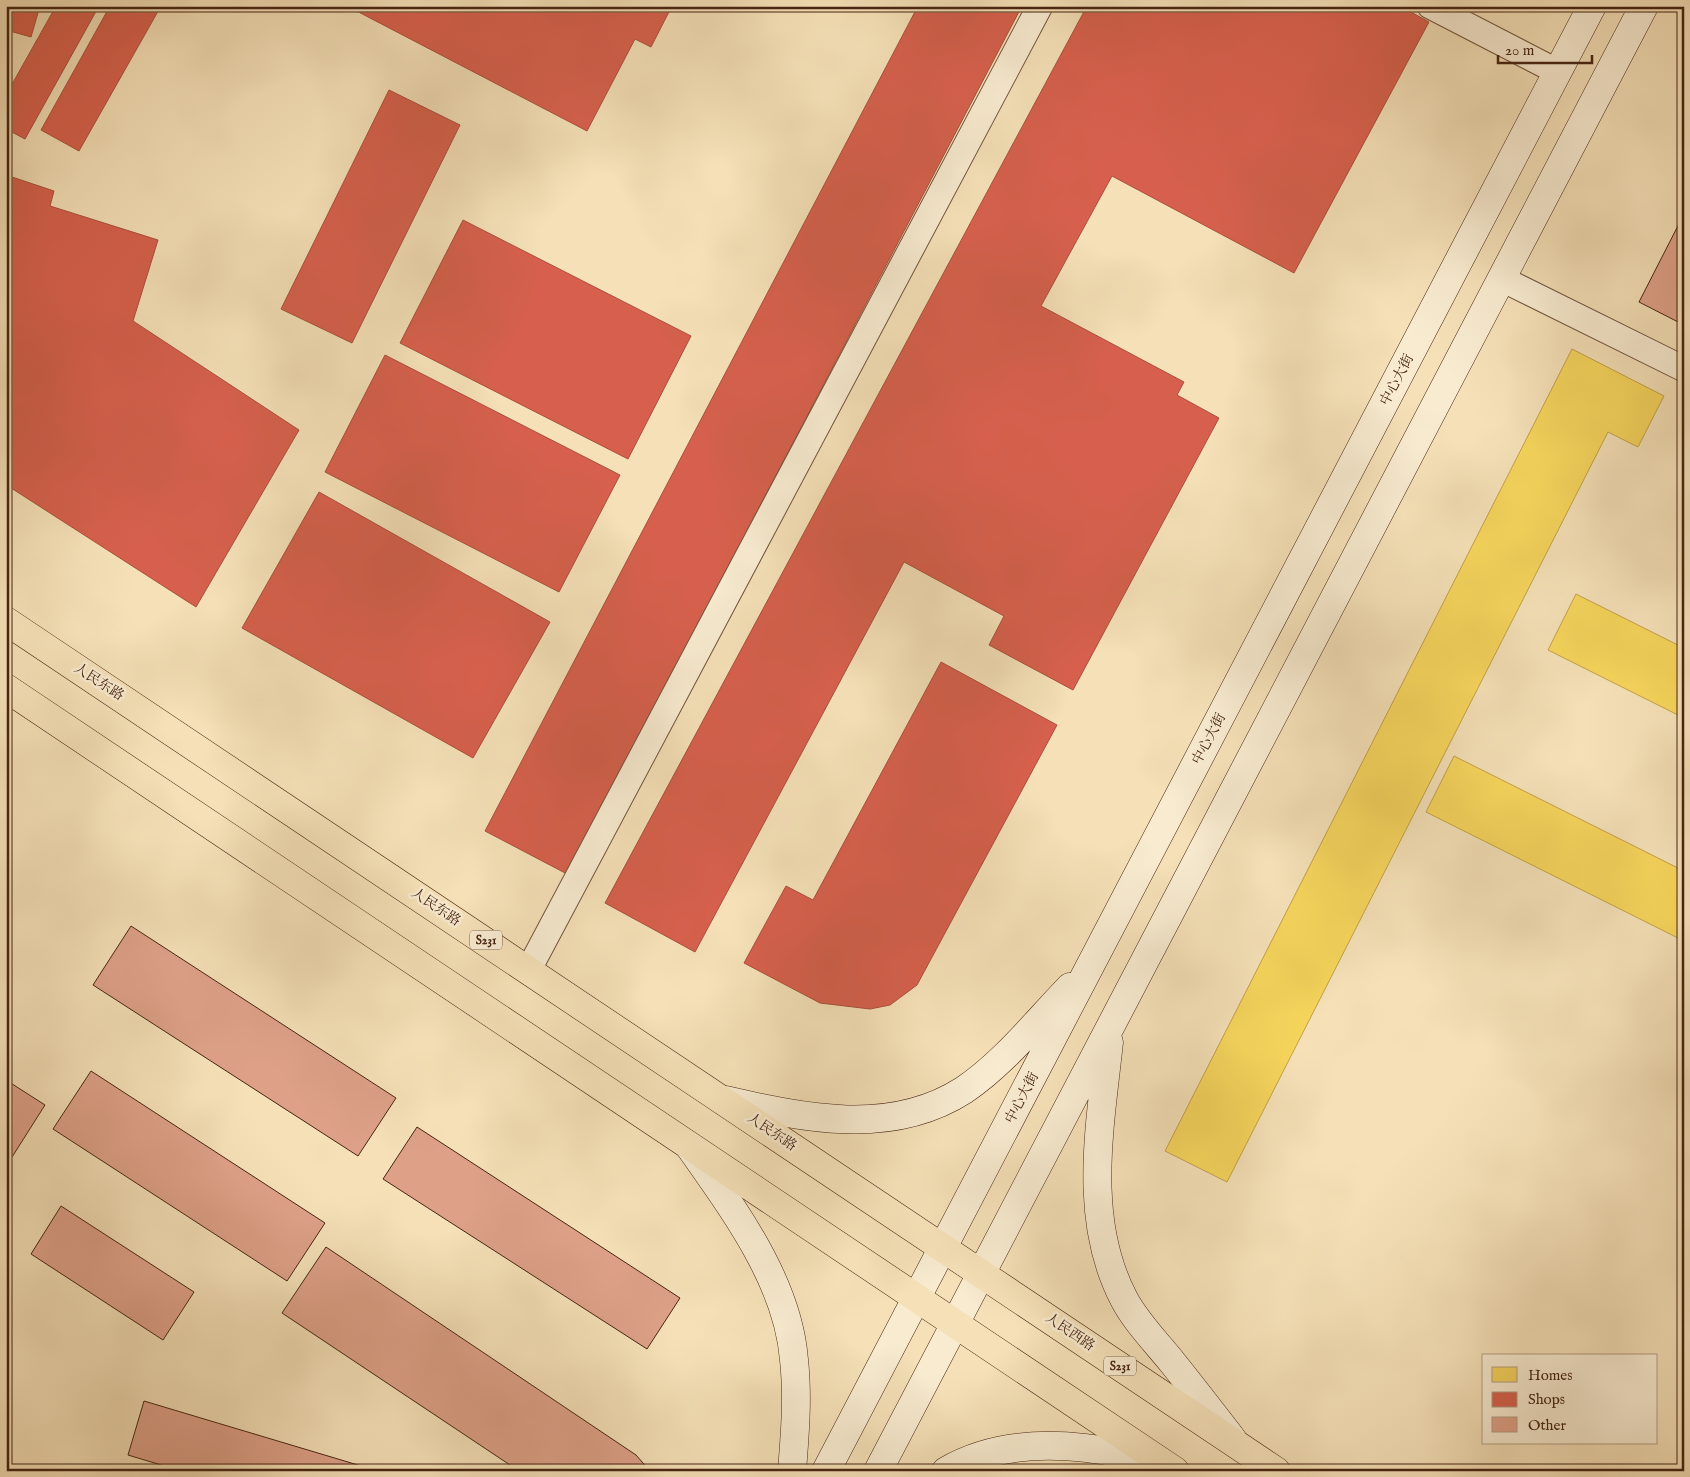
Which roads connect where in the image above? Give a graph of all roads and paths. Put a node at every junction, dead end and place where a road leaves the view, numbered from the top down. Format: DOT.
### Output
graph roads {
  1 [pos="1040,6"];
  2 [pos="1430,6"];
  3 [pos="1592,6"];
  4 [pos="1644,6"];
  5 [pos="1558,72"];
  6 [pos="1502,279"];
  7 [pos="1684,369"];
  8 [pos="6,621"];
  9 [pos="6,688"];
  10 [pos="1092,964"];
  11 [pos="529,969"];
  12 [pos="1110,1027"];
  13 [pos="725,1100"];
  14 [pos="688,1144"];
  15 [pos="963,1260"];
  16 [pos="936,1310"];
  17 [pos="1237,1445"];
  18 [pos="792,1471"];
  19 [pos="826,1471"];
  20 [pos="878,1471"];
  21 [pos="946,1471"];
  22 [pos="1167,1471"];
  23 [pos="1175,1471"];
  24 [pos="1276,1471"];
  1 -- 11 [label="street"];
  2 -- 5 [label="street"];
  3 -- 5 [label="main road, 中心大街"];
  4 -- 6 [label="main road, 中心大街"];
  5 -- 10 [label="main road, 中心大街"];
  6 -- 7 [label="street"];
  6 -- 12 [label="main road, 中心大街"];
  8 -- 11 [label="main road, 人民东路 / S231"];
  9 -- 14 [label="main road"];
  10 -- 13 [label="main road"];
  10 -- 15 [label="main road, 中心大街"];
  11 -- 13 [label="main road, 人民东路 / S231"];
  12 -- 15 [label="main road, 中心大街"];
  12 -- 17 [label="main road"];
  13 -- 15 [label="main road, 人民东路 / S231"];
  14 -- 16 [label="main road"];
  14 -- 18 [label="main road"];
  15 -- 16 [label="main road, 中心大街"];
  15 -- 16 [label="main road, 中心大街"];
  15 -- 17 [label="main road, 人民西路 / S231"];
  16 -- 19 [label="main road, 中心大街"];
  16 -- 20 [label="main road, 中心大街"];
  16 -- 23 [label="main road"];
  17 -- 24 [label="main road, 人民西路 / S231"];
  21 -- 22 [label="main road"];
}
